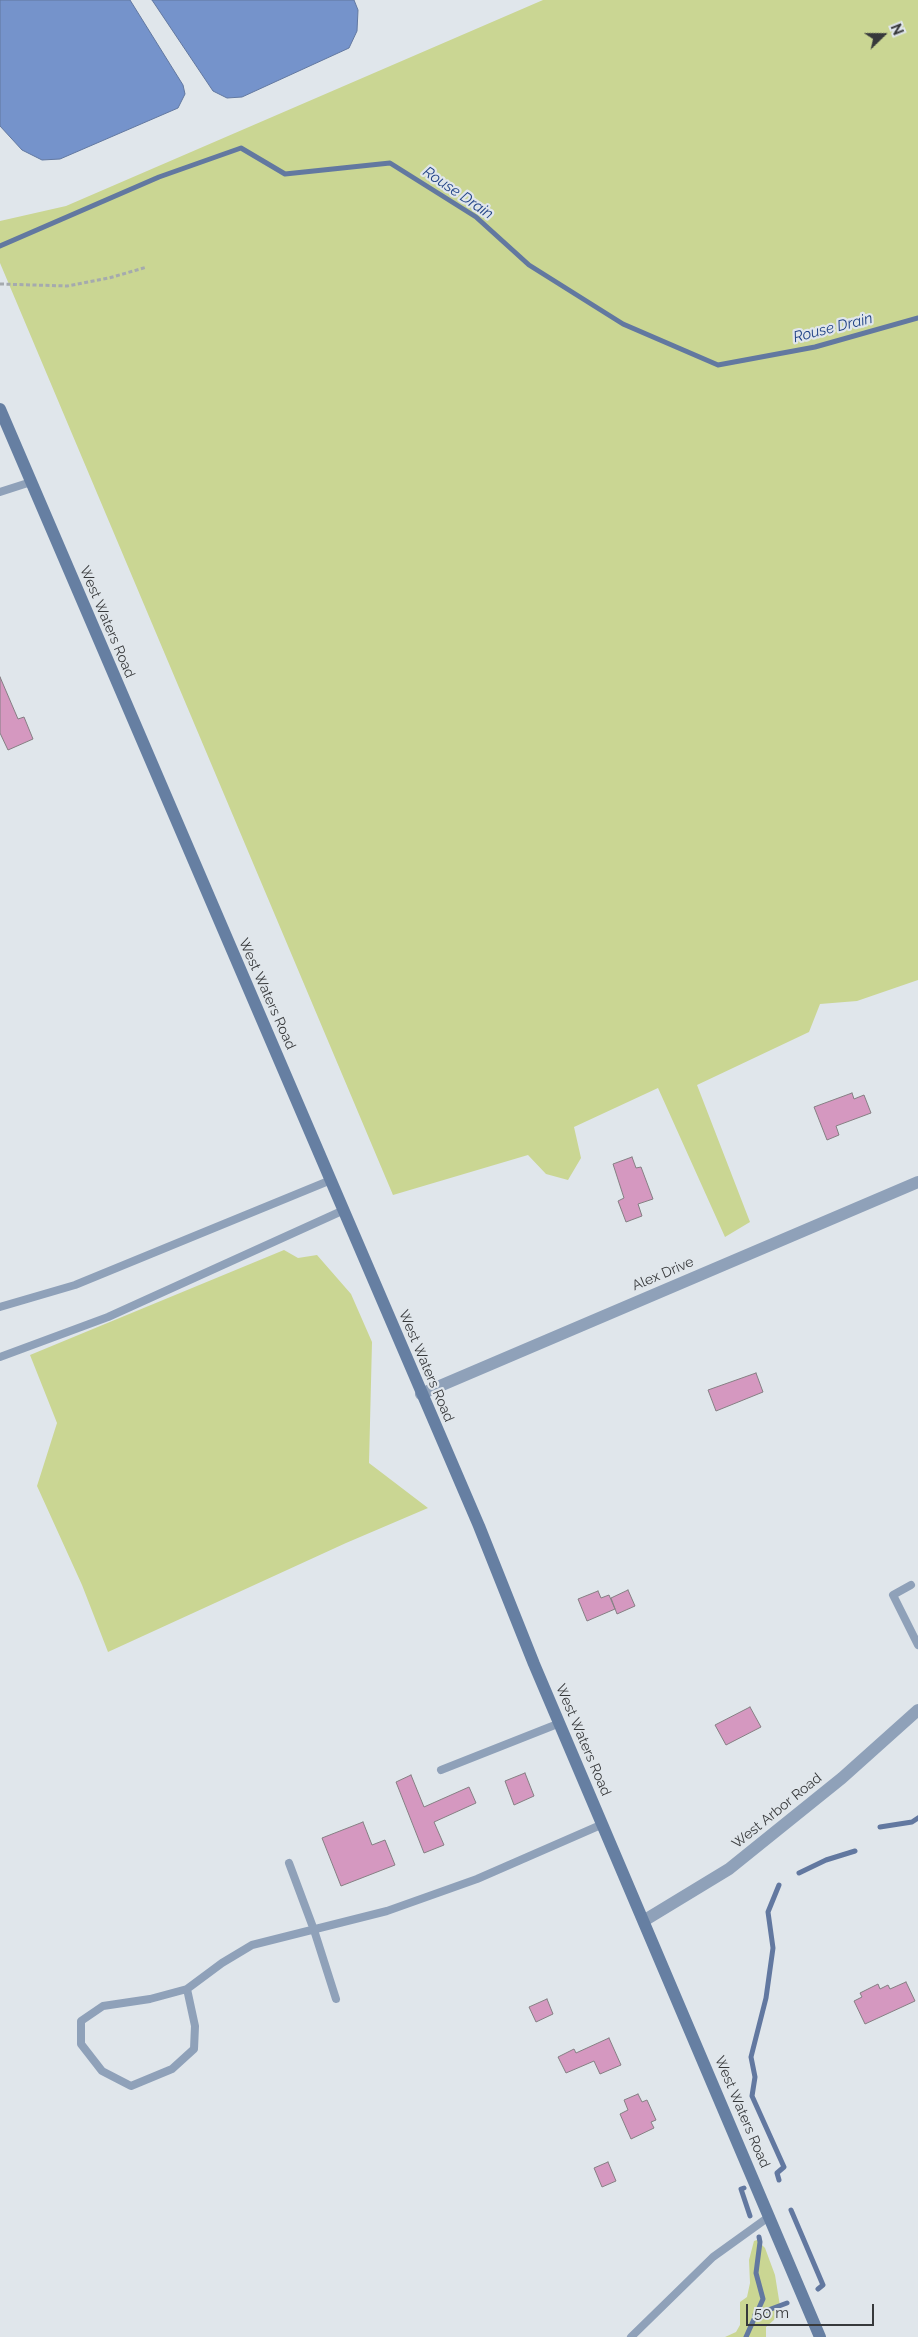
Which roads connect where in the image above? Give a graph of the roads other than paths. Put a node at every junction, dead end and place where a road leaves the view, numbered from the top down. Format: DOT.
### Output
graph roads {
  1 [pos="0,410"];
  2 [pos="31,482"];
  3 [pos="0,492"];
  4 [pos="331,1180"];
  5 [pos="918,1182"];
  6 [pos="344,1210"];
  7 [pos="0,1307"];
  8 [pos="0,1357"];
  9 [pos="421,1394"];
  10 [pos="911,1585"];
  11 [pos="918,1645"];
  12 [pos="918,1710"];
  13 [pos="560,1723"];
  14 [pos="441,1770"];
  15 [pos="603,1824"];
  16 [pos="289,1863"];
  17 [pos="645,1920"];
  18 [pos="314,1930"];
  19 [pos="187,1989"];
  20 [pos="336,1999"];
  21 [pos="770,2216"];
  22 [pos="631,2337"];
  23 [pos="820,2337"];
  1 -- 2 [label="street, West Waters Road"];
  2 -- 3 [label="lane"];
  2 -- 4 [label="street, West Waters Road"];
  4 -- 6 [label="street, West Waters Road"];
  4 -- 7 [label="lane"];
  5 -- 9 [label="street, Alex Drive"];
  6 -- 8 [label="lane"];
  6 -- 9 [label="street, West Waters Road"];
  9 -- 13 [label="street, West Waters Road"];
  10 -- 11 [label="lane"];
  12 -- 17 [label="street, West Arbor Road"];
  13 -- 14 [label="lane"];
  13 -- 15 [label="street, West Waters Road"];
  15 -- 17 [label="street, West Waters Road"];
  15 -- 18 [label="lane"];
  16 -- 18 [label="lane"];
  17 -- 21 [label="street, West Waters Road"];
  18 -- 19 [label="lane"];
  18 -- 20 [label="lane"];
  19 -- 19 [label="lane"];
  21 -- 22 [label="lane"];
  21 -- 23 [label="street, West Waters Road"];
}
